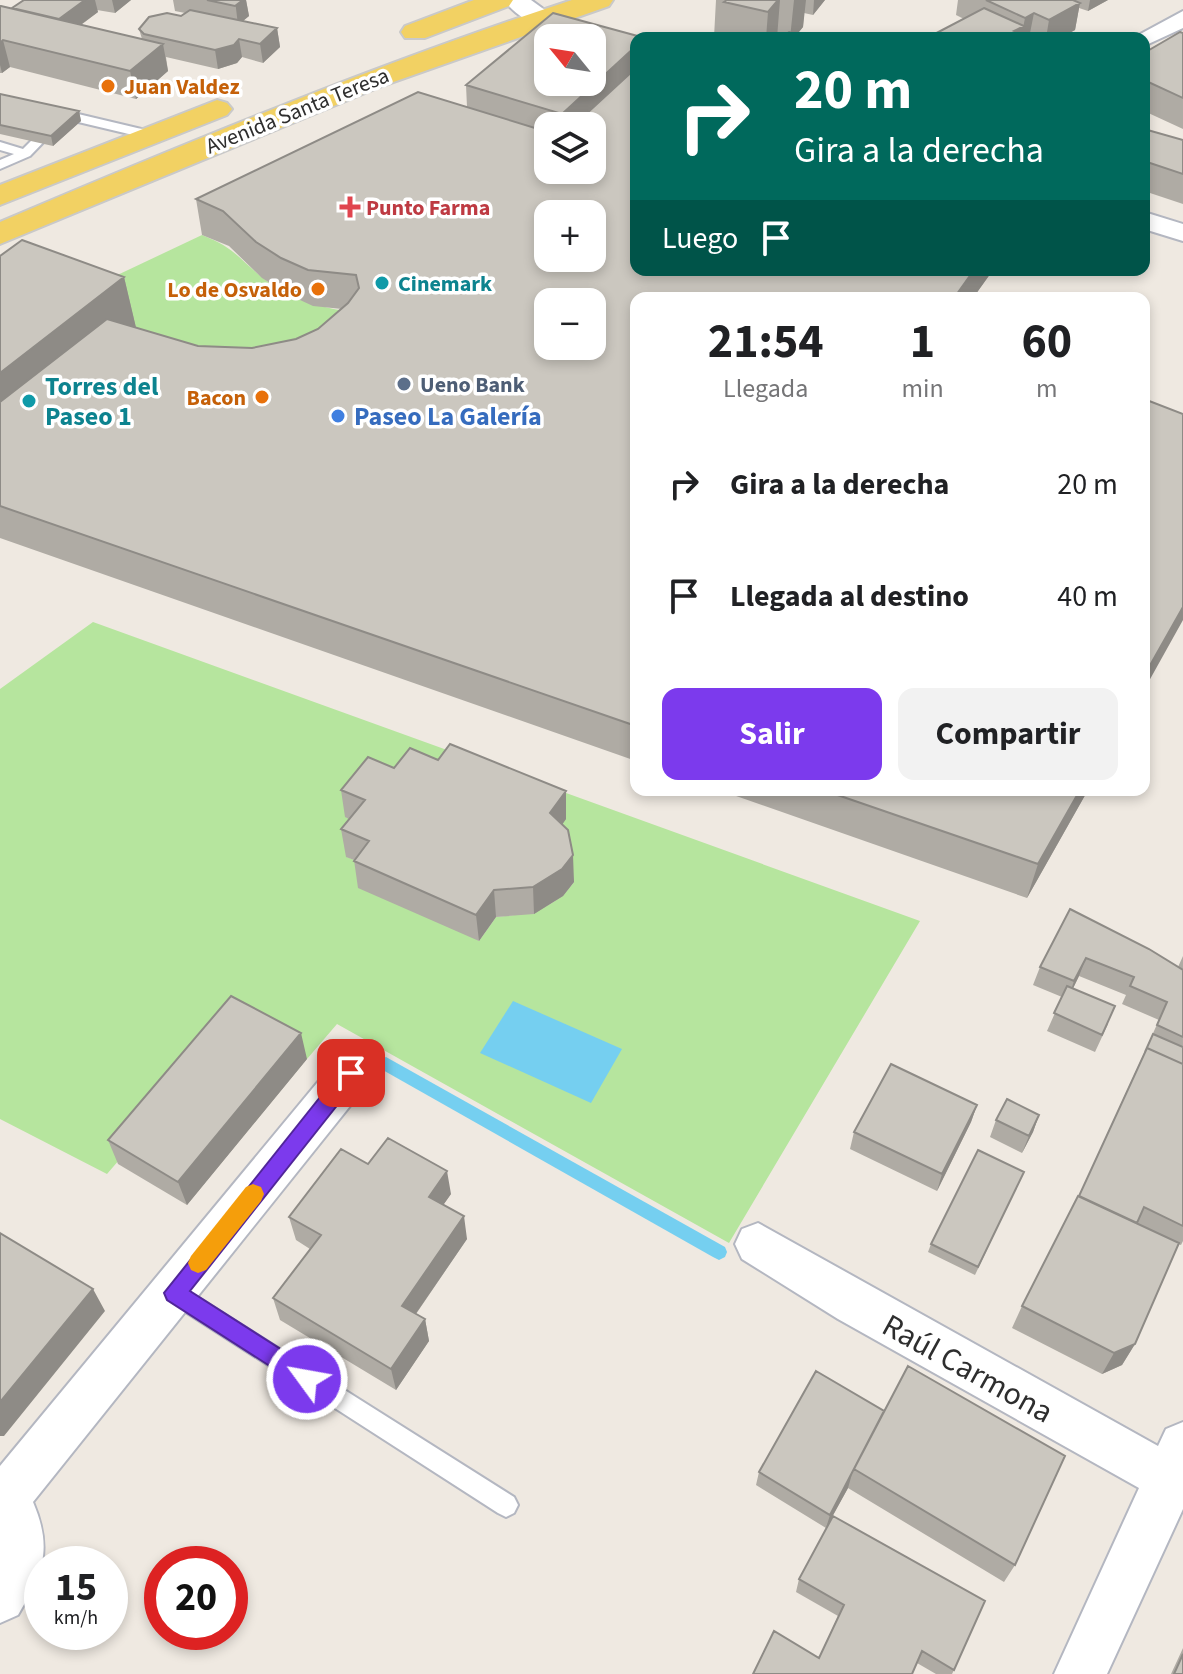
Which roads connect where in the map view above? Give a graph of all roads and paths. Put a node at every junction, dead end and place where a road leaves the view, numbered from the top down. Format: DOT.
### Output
graph roads {
  1 [pos="499,0"];
  2 [pos="516,0"];
  3 [pos="599,0"];
  4 [pos="541,18"];
  5 [pos="1183,18"];
  6 [pos="1150,36"];
  7 [pos="389,43"];
  8 [pos="630,50"];
  9 [pos="240,100"];
  10 [pos="39,109"];
  11 [pos="65,115"];
  12 [pos="150,135"];
  13 [pos="0,146"];
  14 [pos="26,153"];
  15 [pos="0,165"];
  16 [pos="29,184"];
  17 [pos="0,196"];
  18 [pos="1150,222"];
  19 [pos="1183,233"];
  20 [pos="0,234"];
  21 [pos="351,1073"];
  22 [pos="758,1244"];
  23 [pos="175,1293"];
  24 [pos="1178,1468"];
  25 [pos="3,1498"];
  26 [pos="506,1505"];
  27 [pos="0,1597"];
  28 [pos="1080,1674"];
  1 -- 7 [label="main road, Avenida Santa Teresa"];
  2 -- 4 [label="street"];
  3 -- 4 [label="main road, Avenida Santa Teresa"];
  4 -- 8 [label="street"];
  4 -- 20 [label="main road, Avenida Santa Teresa"];
  5 -- 6 [label="street"];
  9 -- 12 [label="main road, Avenida Santa Teresa"];
  10 -- 11 [label="lane"];
  11 -- 12 [label="lane"];
  11 -- 14 [label="lane"];
  12 -- 16 [label="main road, Avenida Santa Teresa"];
  13 -- 14 [label="lane"];
  14 -- 15 [label="lane"];
  14 -- 16 [label="lane"];
  16 -- 17 [label="main road, Avenida Santa Teresa"];
  18 -- 19 [label="street"];
  21 -- 23 [label="street"];
  22 -- 24 [label="street, Raúl Carmona"];
  23 -- 25 [label="street"];
  23 -- 26 [label="lane"];
  24 -- 28 [label="street"];
  25 -- 27 [label="street"];
}
